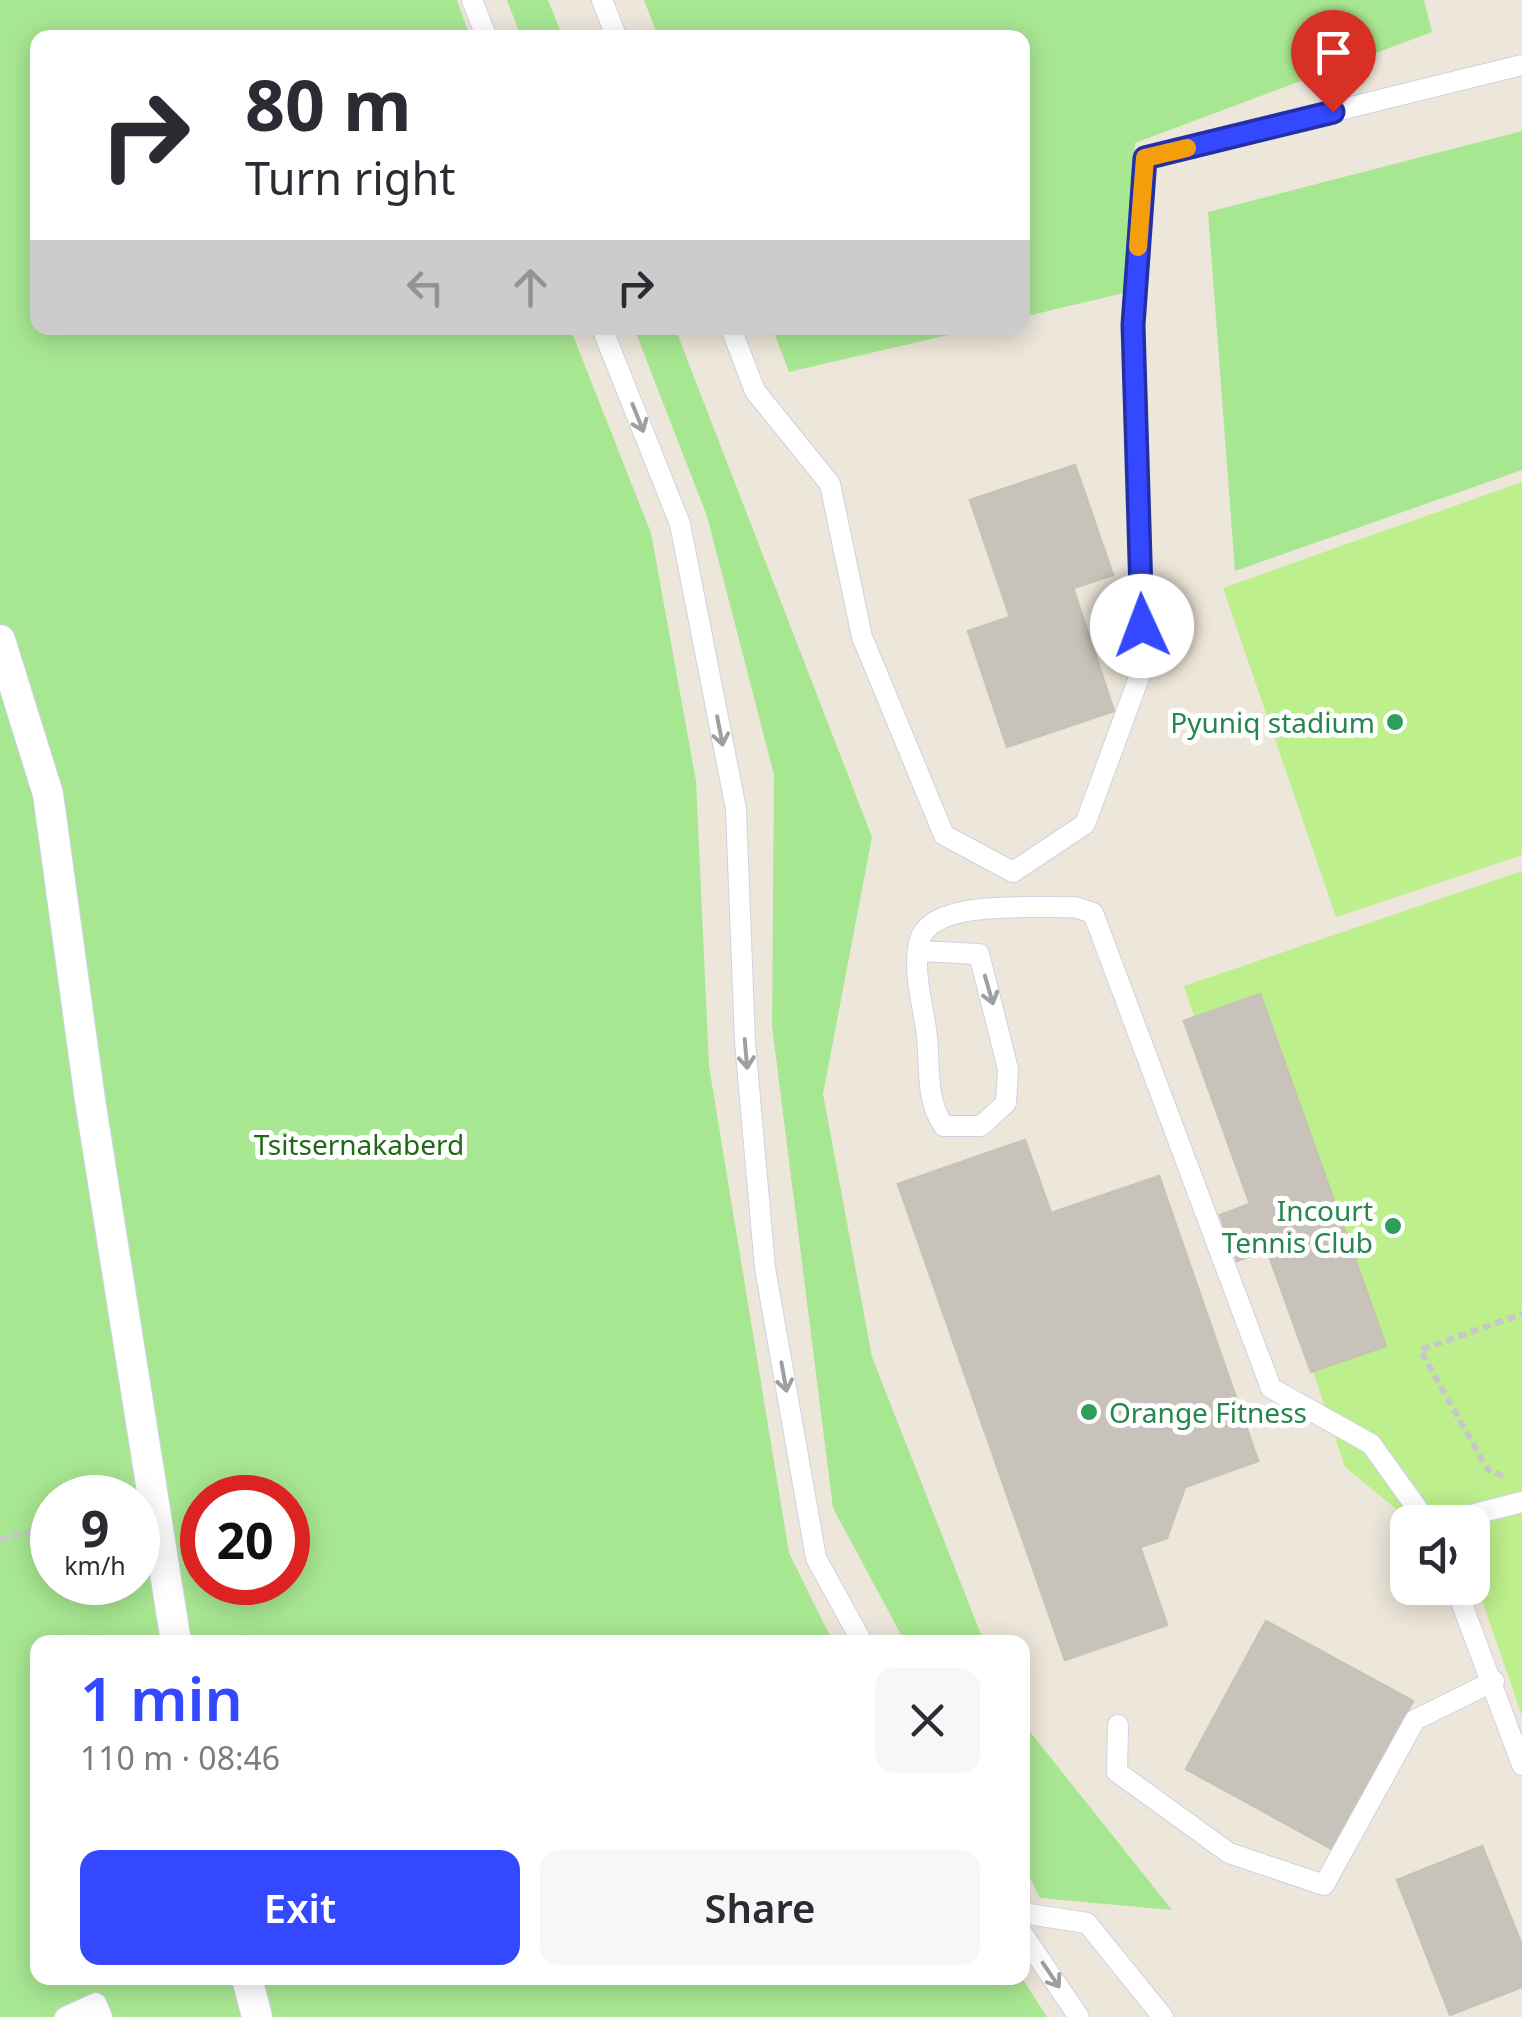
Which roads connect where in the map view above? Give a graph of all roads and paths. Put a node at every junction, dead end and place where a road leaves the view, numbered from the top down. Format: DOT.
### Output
graph roads {
  1 [pos="472,0"];
  2 [pos="602,0"];
  3 [pos="484,30"];
  4 [pos="614,30"];
  5 [pos="1522,65"];
  6 [pos="605,335"];
  7 [pos="734,335"];
  8 [pos="0,640"];
  9 [pos="918,951"];
  10 [pos="1522,1314"];
  11 [pos="1488,1470"];
  12 [pos="1522,1502"];
  13 [pos="1416,1505"];
  14 [pos="1490,1510"];
  15 [pos="30,1531"];
  16 [pos="0,1540"];
  17 [pos="1463,1605"];
  18 [pos="175,1635"];
  19 [pos="858,1635"];
  20 [pos="1494,1681"];
  21 [pos="1118,1725"];
  22 [pos="1522,1765"];
  23 [pos="1030,1914"];
  24 [pos="1030,1944"];
  25 [pos="249,1985"];
  26 [pos="66,2017"];
  27 [pos="102,2017"];
  28 [pos="257,2017"];
  29 [pos="1080,2017"];
  30 [pos="1163,2017"];
  1 -- 3 [label="lane"];
  2 -- 4 [label="lane"];
  5 -- 7 [label="lane"];
  6 -- 19 [label="lane, one-way"];
  8 -- 18 [label="street"];
  9 -- 9 [label="lane, one-way"];
  9 -- 13 [label="lane"];
  10 -- 11 [label="path"];
  12 -- 14 [label="lane"];
  15 -- 16 [label="path"];
  17 -- 20 [label="lane"];
  20 -- 21 [label="lane"];
  20 -- 22 [label="lane"];
  23 -- 30 [label="lane"];
  24 -- 29 [label="lane, one-way"];
  25 -- 28 [label="street"];
  26 -- 27 [label="lane"];
}
